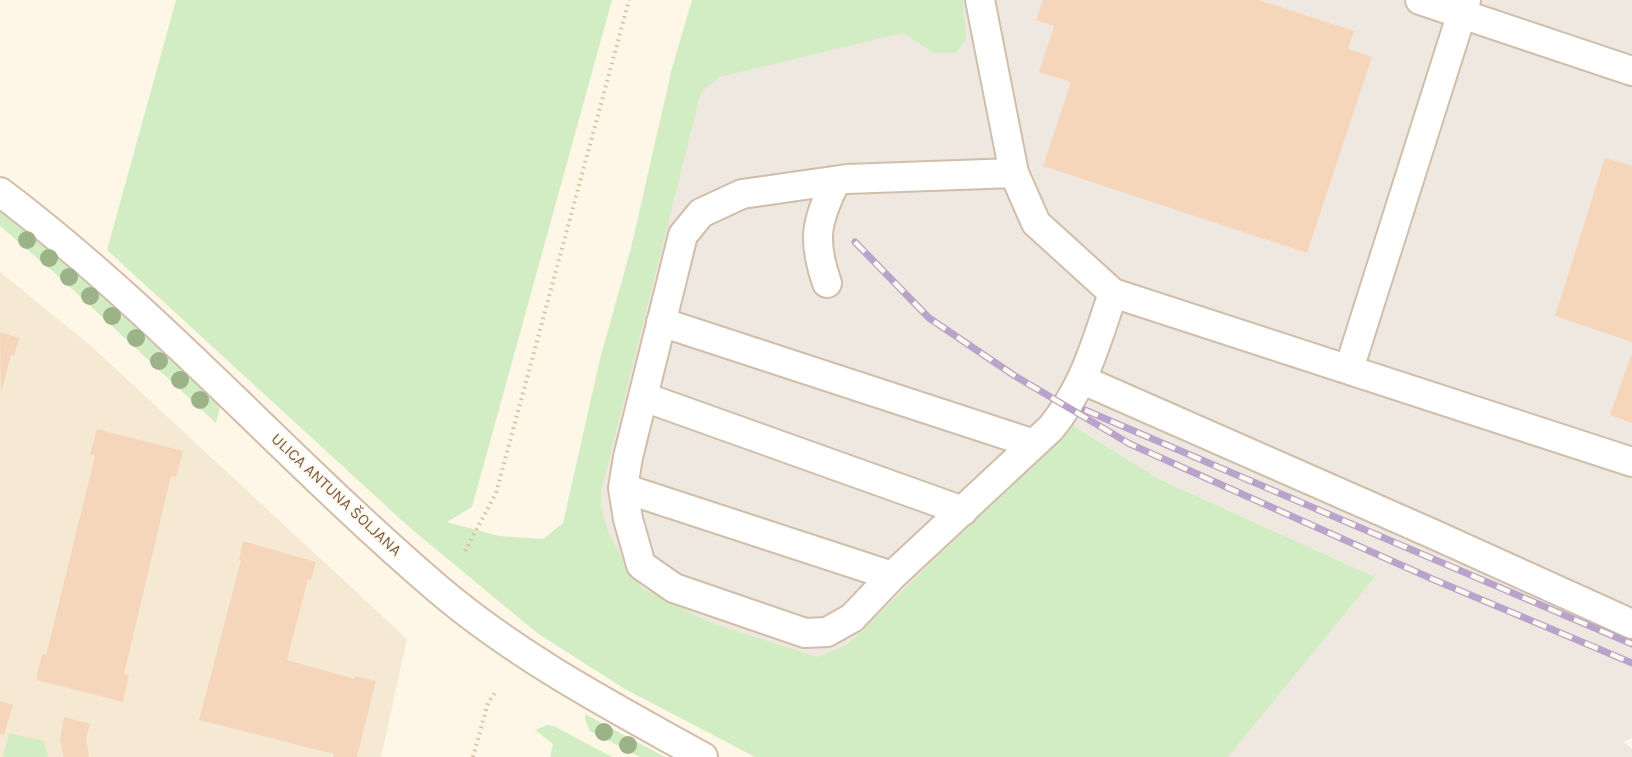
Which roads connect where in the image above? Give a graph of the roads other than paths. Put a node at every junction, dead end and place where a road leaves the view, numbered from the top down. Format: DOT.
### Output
graph roads {
  1 [pos="980,0"];
  2 [pos="1420,0"];
  3 [pos="1464,7"];
  4 [pos="1632,71"];
  5 [pos="1014,173"];
  6 [pos="836,181"];
  7 [pos="0,192"];
  8 [pos="826,283"];
  9 [pos="1113,293"];
  10 [pos="661,322"];
  11 [pos="1349,369"];
  12 [pos="1083,380"];
  13 [pos="644,397"];
  14 [pos="1034,444"];
  15 [pos="1632,462"];
  16 [pos="623,488"];
  17 [pos="963,511"];
  18 [pos="892,576"];
  19 [pos="1632,624"];
  20 [pos="703,757"];
  1 -- 5 [label="street"];
  2 -- 3 [label="street"];
  3 -- 4 [label="street"];
  3 -- 11 [label="street"];
  5 -- 6 [label="street"];
  5 -- 9 [label="street"];
  6 -- 8 [label="street"];
  6 -- 10 [label="street"];
  7 -- 20 [label="street, ULICA ANTUNA ŠOLJANA"];
  9 -- 11 [label="street"];
  9 -- 12 [label="street"];
  10 -- 13 [label="street"];
  10 -- 14 [label="street"];
  11 -- 15 [label="street"];
  12 -- 14 [label="street"];
  12 -- 19 [label="street"];
  13 -- 16 [label="street"];
  13 -- 17 [label="street"];
  14 -- 17 [label="street"];
  16 -- 18 [label="street"];
  16 -- 18 [label="street"];
  17 -- 18 [label="street"];
}
